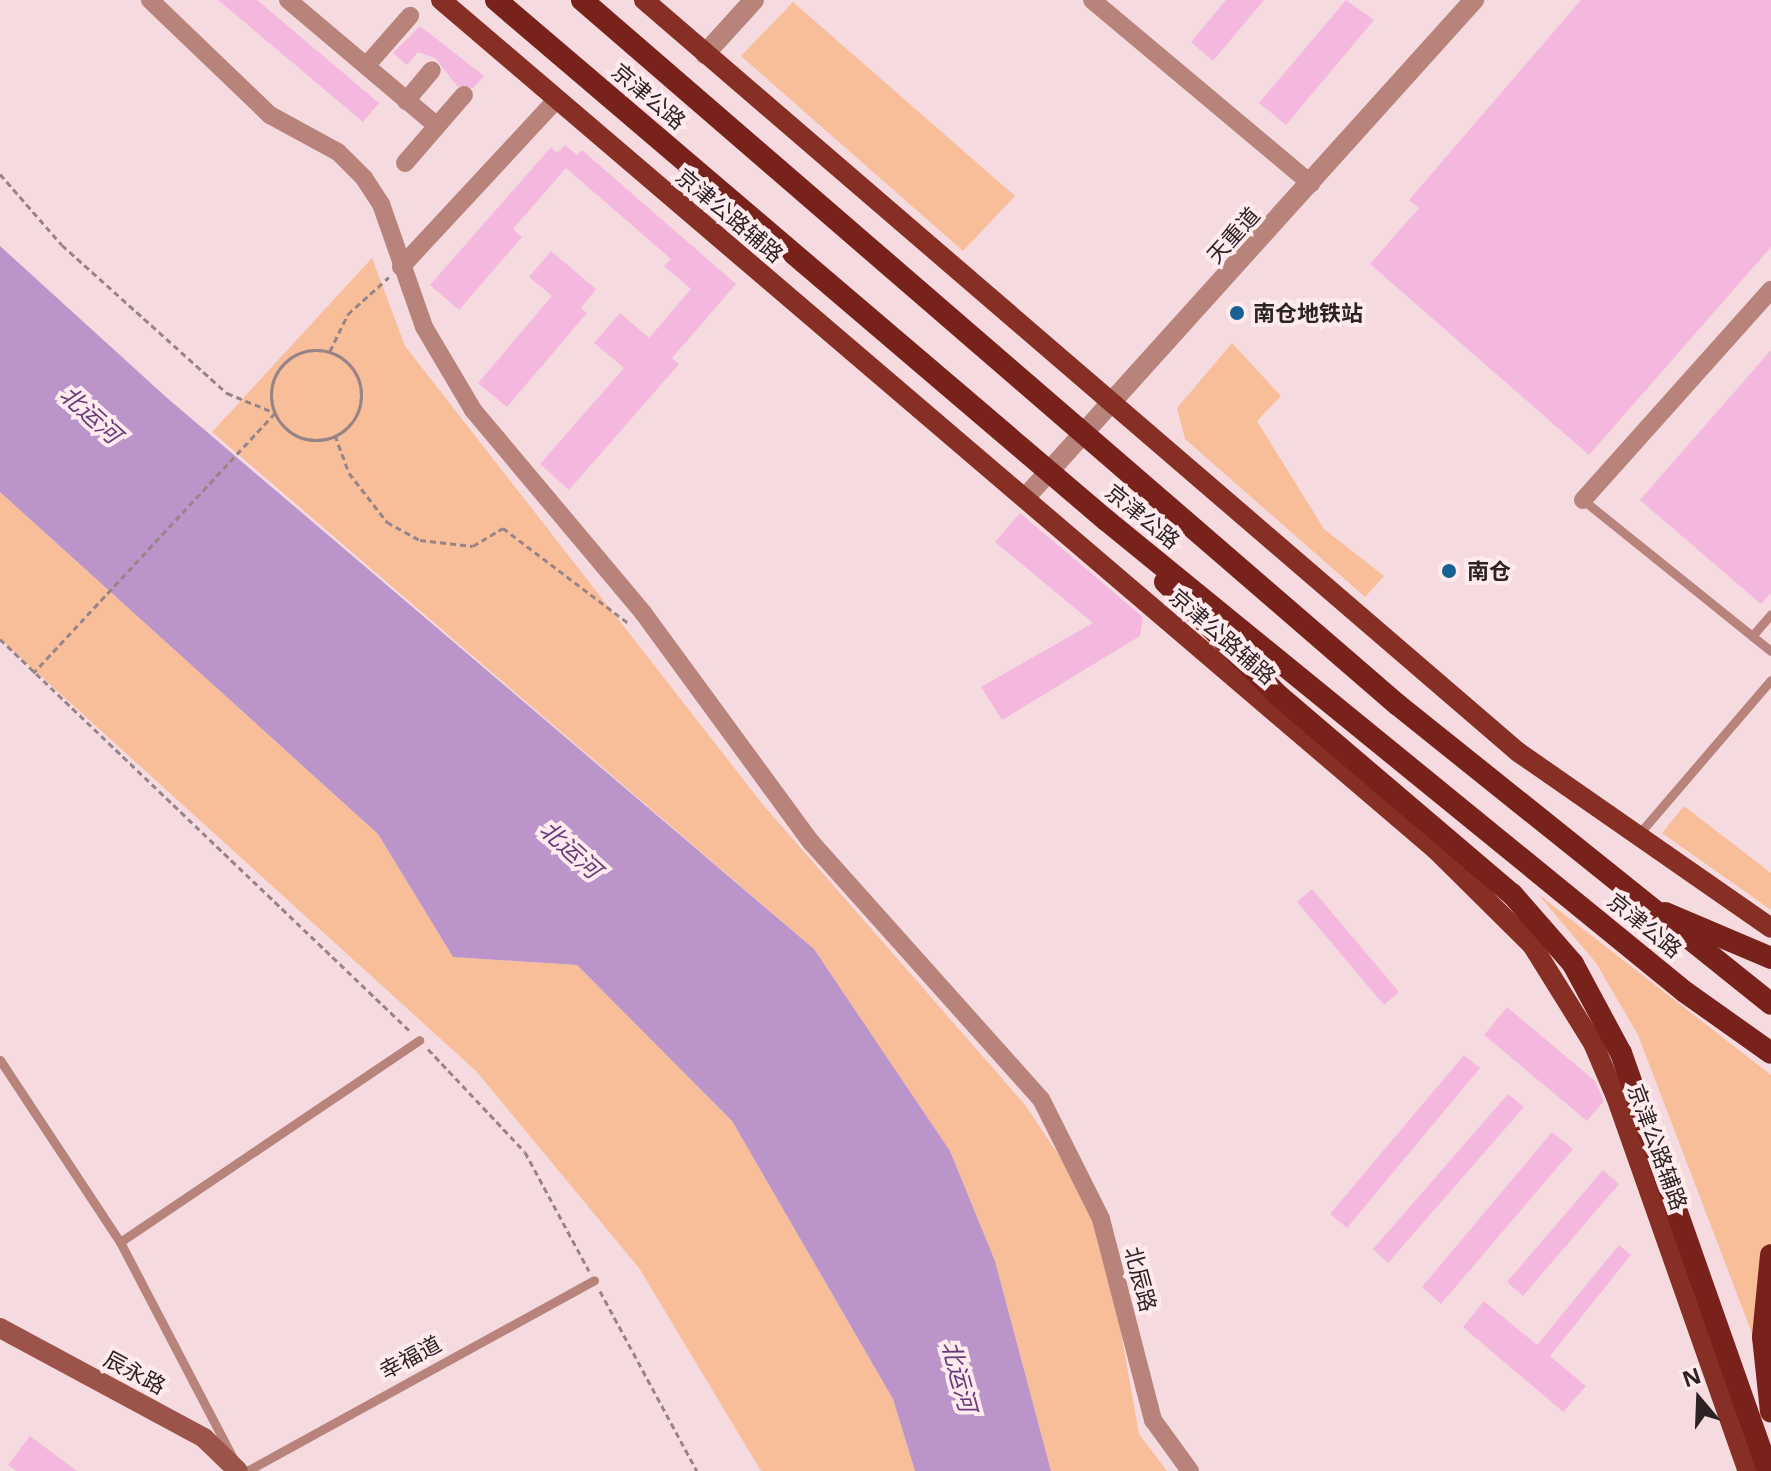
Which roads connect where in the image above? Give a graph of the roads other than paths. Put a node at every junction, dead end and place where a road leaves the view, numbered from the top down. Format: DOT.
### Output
graph roads {
  1 [pos="150,0"];
  2 [pos="441,0"];
  3 [pos="496,0"];
  4 [pos="582,0"];
  5 [pos="644,0"];
  6 [pos="754,0"];
  7 [pos="1092,0"];
  8 [pos="1474,0"];
  9 [pos="300,4"];
  10 [pos="410,16"];
  11 [pos="705,54"];
  12 [pos="366,66"];
  13 [pos="432,70"];
  14 [pos="464,95"];
  15 [pos="557,99"];
  16 [pos="406,101"];
  17 [pos="437,126"];
  18 [pos="405,163"];
  19 [pos="1311,184"];
  20 [pos="401,267"];
  21 [pos="1771,290"];
  22 [pos="1111,407"];
  23 [pos="1085,436"];
  24 [pos="1050,472"];
  25 [pos="1025,498"];
  26 [pos="1583,500"];
  27 [pos="1106,520"];
  28 [pos="1771,614"];
  29 [pos="1752,636"];
  30 [pos="1771,651"];
  31 [pos="1771,680"];
  32 [pos="1636,838"];
  33 [pos="1635,901"];
  34 [pos="1771,928"];
  35 [pos="1771,958"];
  36 [pos="1771,1004"];
  37 [pos="419,1040"];
  38 [pos="1771,1053"];
  39 [pos="0,1060"];
  40 [pos="120,1242"];
  41 [pos="1771,1255"];
  42 [pos="594,1280"];
  43 [pos="0,1331"];
  44 [pos="1771,1412"];
  45 [pos="238,1471"];
  46 [pos="1190,1471"];
  47 [pos="1748,1471"];
  48 [pos="1768,1471"];
  1 -- 20 [label="street, 北辰路"];
  2 -- 15 [label="main road, 京津公路辅路"];
  3 -- 24 [label="highway, 京津公路"];
  4 -- 23 [label="highway, 京津公路"];
  5 -- 11 [label="main road"];
  6 -- 11 [label="street"];
  7 -- 19 [label="street"];
  8 -- 19 [label="street, 天重道"];
  9 -- 12 [label="street"];
  10 -- 12 [label="street"];
  11 -- 22 [label="main road"];
  12 -- 16 [label="street"];
  13 -- 16 [label="street"];
  14 -- 17 [label="street"];
  15 -- 20 [label="street"];
  15 -- 25 [label="main road, 京津公路辅路"];
  16 -- 17 [label="street"];
  17 -- 18 [label="street"];
  19 -- 22 [label="street, 天重道"];
  20 -- 46 [label="street, 北辰路"];
  21 -- 26 [label="street"];
  22 -- 23 [label="street, 天重道"];
  22 -- 32 [label="main road"];
  23 -- 24 [label="street, 天重道"];
  23 -- 33 [label="highway, 京津公路"];
  24 -- 25 [label="street, 天重道"];
  24 -- 27 [label="highway, 京津公路"];
  25 -- 47 [label="main road, 京津公路辅路"];
  26 -- 29 [label="lane"];
  27 -- 38 [label="highway, 京津公路"];
  27 -- 48 [label="highway"];
  28 -- 29 [label="lane"];
  29 -- 30 [label="lane"];
  31 -- 32 [label="lane"];
  32 -- 34 [label="main road"];
  33 -- 35 [label="highway"];
  33 -- 36 [label="highway, 京津公路"];
  37 -- 40 [label="lane"];
  39 -- 40 [label="lane"];
  40 -- 45 [label="lane"];
  41 -- 44 [label="highway"];
  42 -- 45 [label="lane, 幸福道"];
  43 -- 45 [label="main road, 辰永路"];
}
